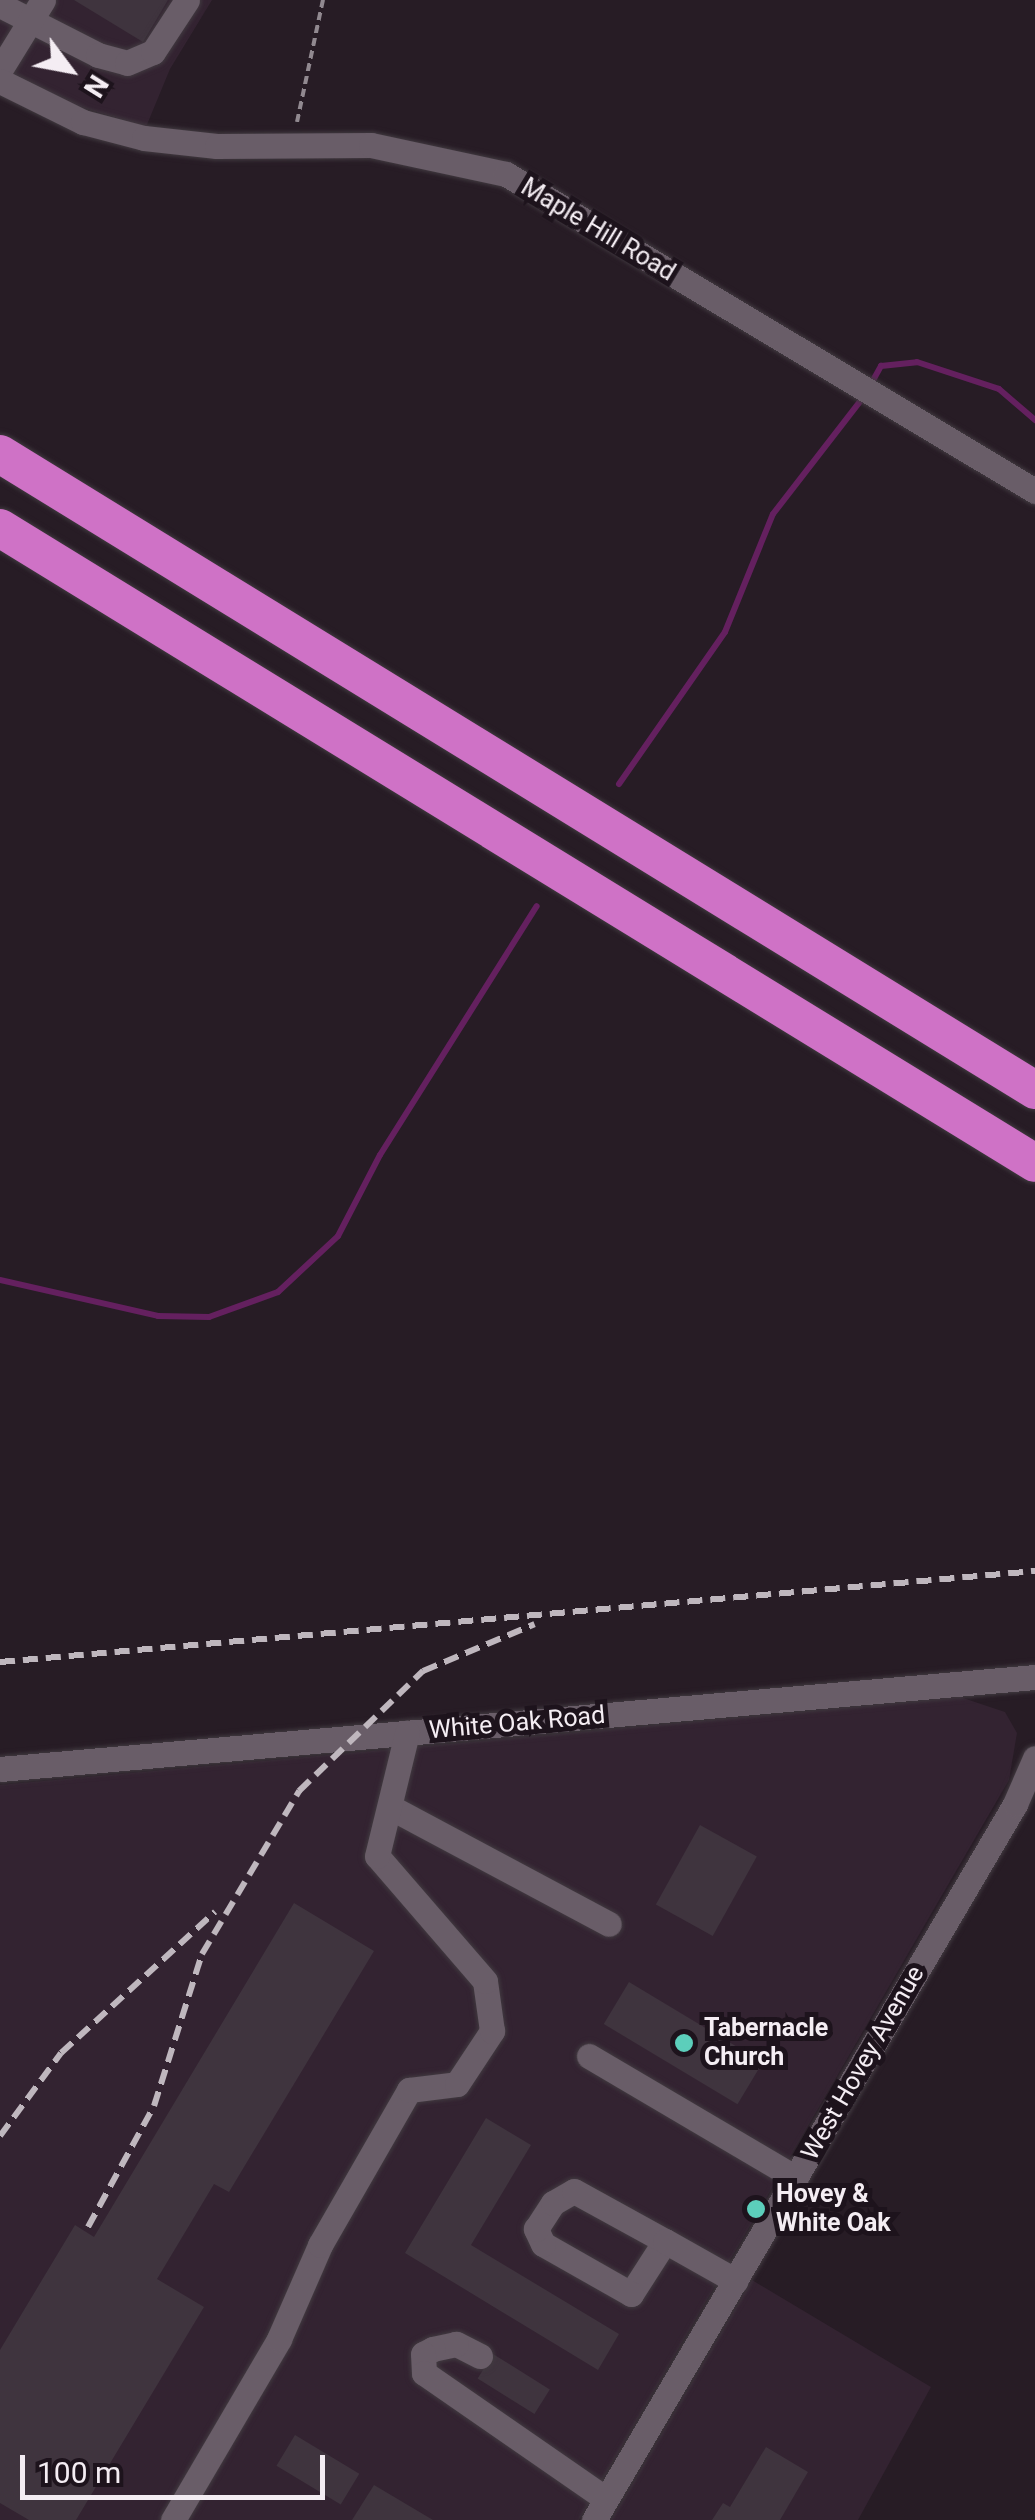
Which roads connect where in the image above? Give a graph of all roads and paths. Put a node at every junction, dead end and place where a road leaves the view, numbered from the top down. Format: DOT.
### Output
graph roads {
  1 [pos="186,0"];
  2 [pos="324,0"];
  3 [pos="0,5"];
  4 [pos="36,11"];
  5 [pos="0,70"];
  6 [pos="0,81"];
  7 [pos="294,144"];
  8 [pos="0,454"];
  9 [pos="1035,491"];
  10 [pos="0,528"];
  11 [pos="1035,1090"];
  12 [pos="1035,1163"];
  13 [pos="1035,1677"];
  14 [pos="407,1733"];
  15 [pos="1034,1766"];
  16 [pos="0,1769"];
  17 [pos="390,1806"];
  18 [pos="608,1924"];
  19 [pos="589,2056"];
  20 [pos="796,2178"];
  21 [pos="665,2241"];
  22 [pos="736,2281"];
  23 [pos="480,2356"];
  24 [pos="600,2510"];
  25 [pos="173,2520"];
  1 -- 4 [label="street"];
  2 -- 7 [label="path"];
  3 -- 4 [label="street"];
  4 -- 5 [label="street"];
  6 -- 7 [label="street, Maple Hill Road"];
  7 -- 9 [label="street, Maple Hill Road"];
  8 -- 11 [label="highway"];
  10 -- 12 [label="highway"];
  13 -- 14 [label="street, White Oak Road"];
  14 -- 16 [label="street, White Oak Road"];
  14 -- 17 [label="street"];
  15 -- 20 [label="street, West Hovey Avenue"];
  17 -- 18 [label="street"];
  17 -- 25 [label="street"];
  19 -- 20 [label="street"];
  20 -- 22 [label="street, West Hovey Avenue"];
  21 -- 21 [label="street"];
  21 -- 22 [label="street"];
  22 -- 24 [label="street, West Hovey Avenue"];
  23 -- 24 [label="street"];
}
